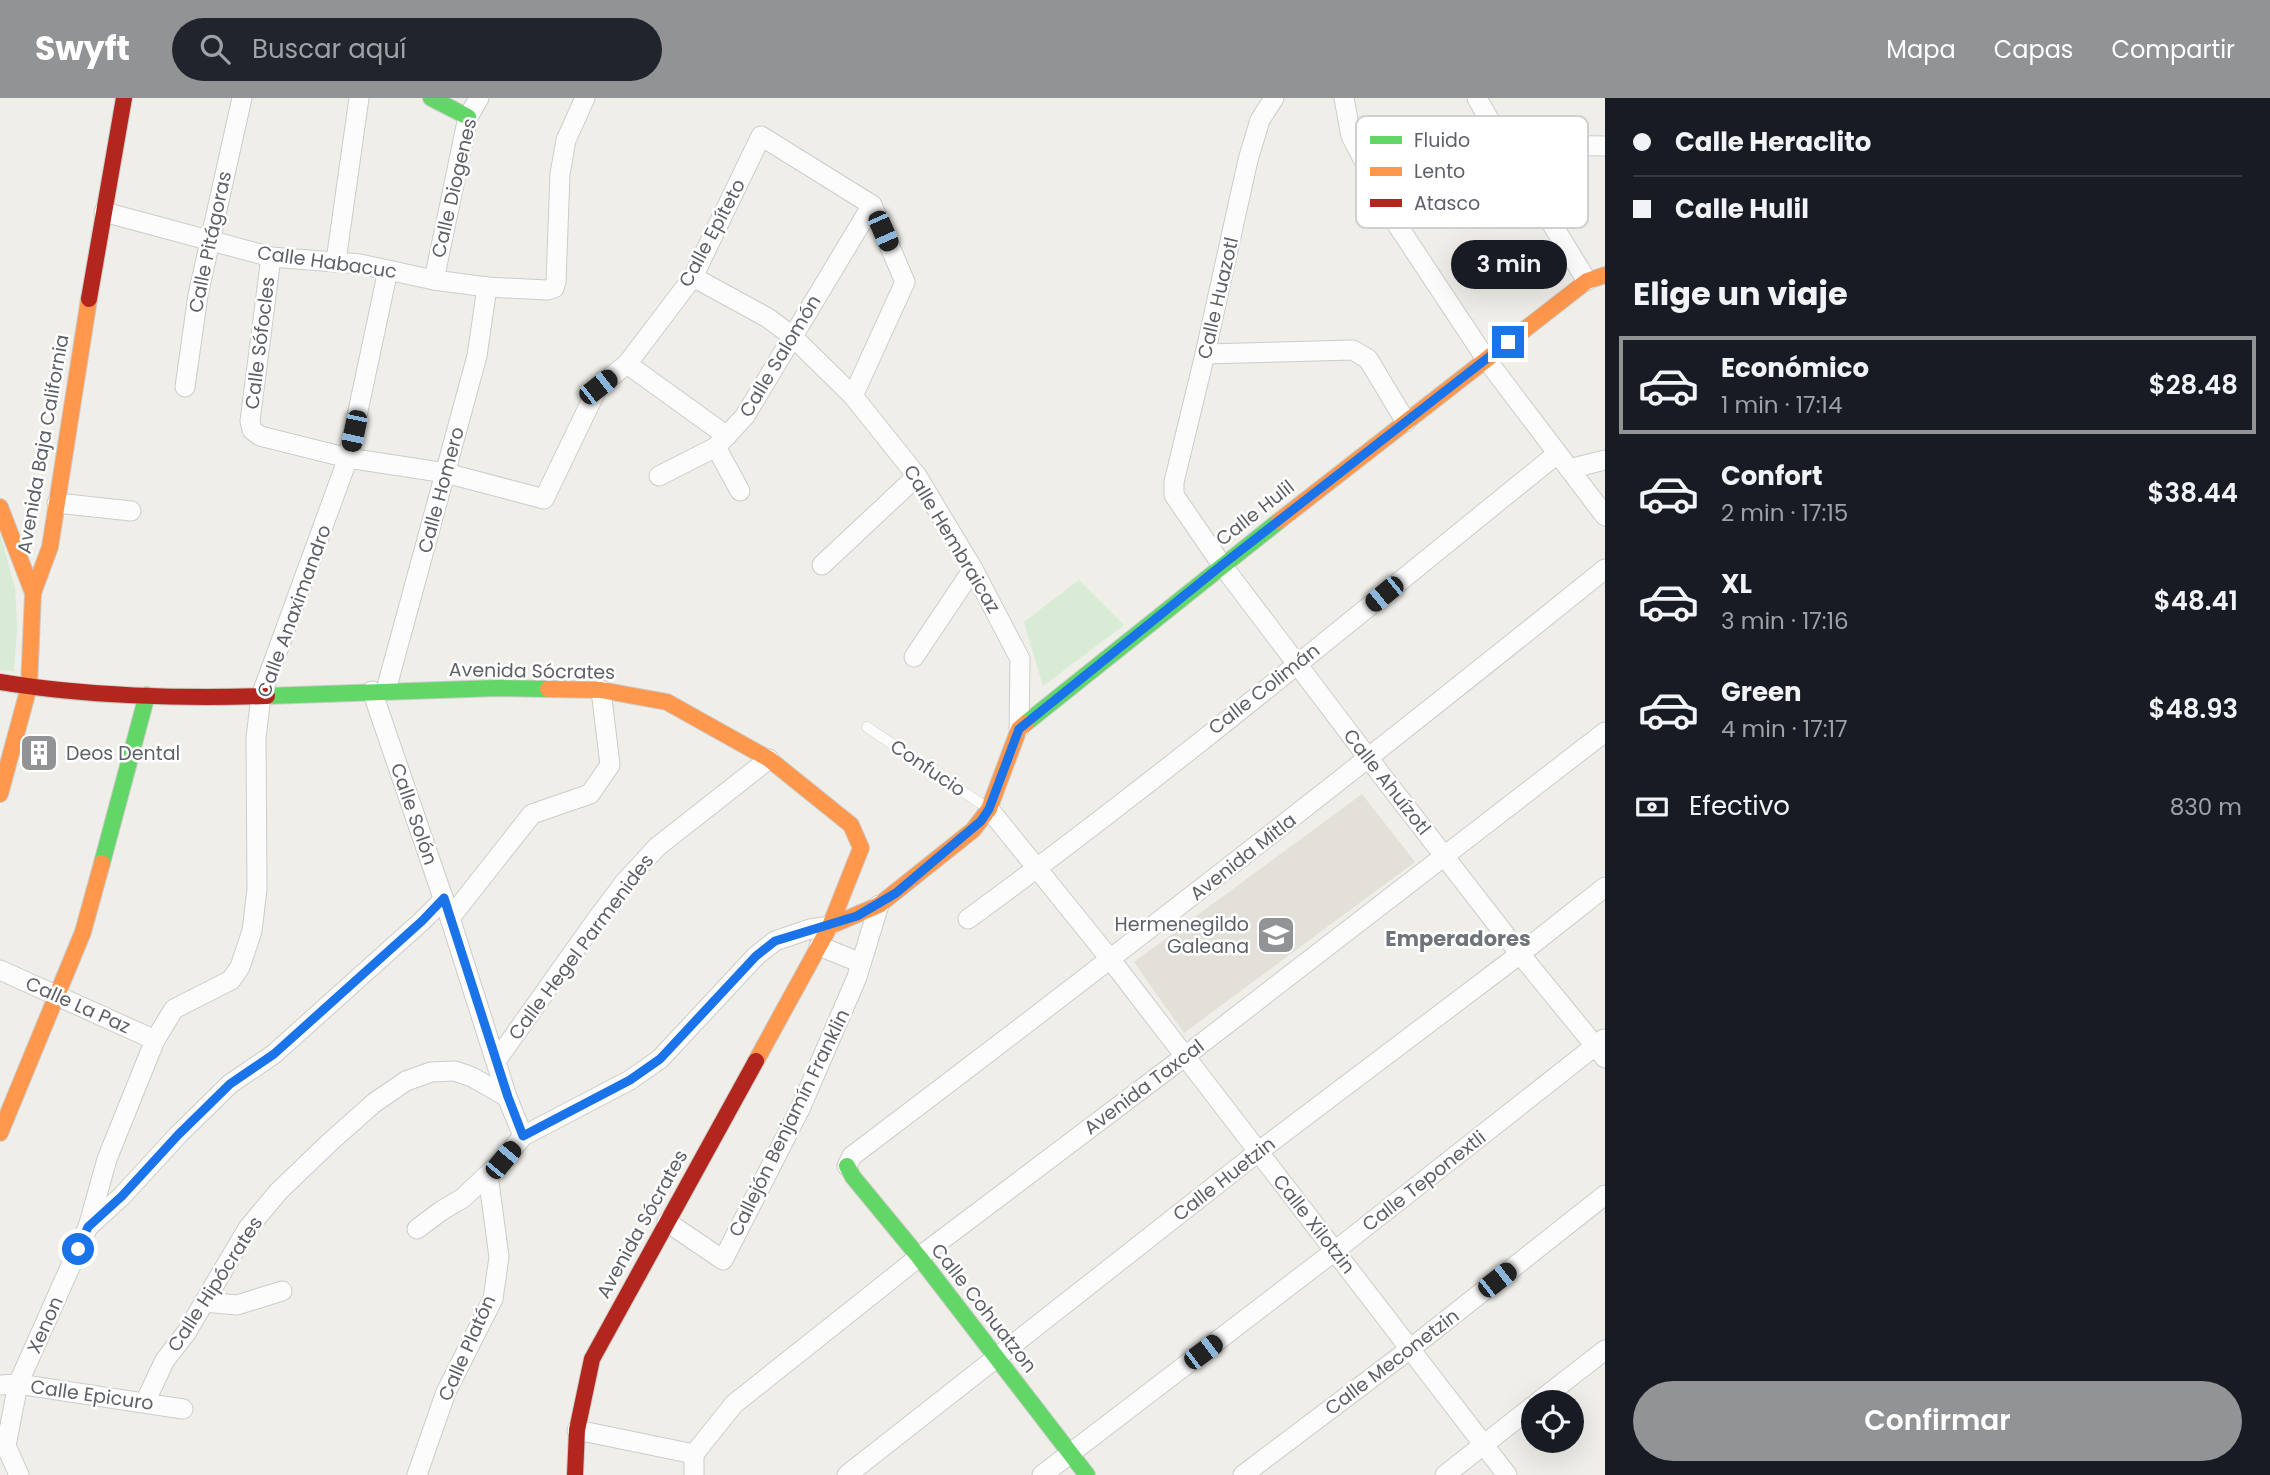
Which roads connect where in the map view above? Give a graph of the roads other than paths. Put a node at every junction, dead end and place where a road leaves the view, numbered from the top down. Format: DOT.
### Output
graph roads {
  1 [pos="124,98"];
  2 [pos="242,98"];
  3 [pos="359,98"];
  4 [pos="431,98"];
  5 [pos="479,98"];
  6 [pos="585,98"];
  7 [pos="1274,98"];
  8 [pos="1344,98"];
  9 [pos="1477,98"];
  10 [pos="1487,116"];
  11 [pos="468,117"];
  12 [pos="1356,146"];
  13 [pos="872,205"];
  14 [pos="104,212"];
  15 [pos="1399,228"];
  16 [pos="1561,228"];
  17 [pos="210,240"];
  18 [pos="271,257"];
  19 [pos="336,261"];
  20 [pos="388,270"];
  21 [pos="693,277"];
  22 [pos="1596,278"];
  23 [pos="434,280"];
  24 [pos="486,287"];
  25 [pos="792,336"];
  26 [pos="1205,354"];
  27 [pos="1486,359"];
  28 [pos="627,364"];
  29 [pos="185,387"];
  30 [pos="853,396"];
  31 [pos="1406,422"];
  32 [pos="721,441"];
  33 [pos="348,458"];
  34 [pos="1605,460"];
  35 [pos="1563,461"];
  36 [pos="446,473"];
  37 [pos="659,476"];
  38 [pos="917,476"];
  39 [pos="740,491"];
  40 [pos="1177,500"];
  41 [pos="57,503"];
  42 [pos="0,507"];
  43 [pos="131,510"];
  44 [pos="1605,516"];
  45 [pos="822,565"];
  46 [pos="1222,565"];
  47 [pos="972,569"];
  48 [pos="1605,569"];
  49 [pos="33,593"];
  50 [pos="914,657"];
  51 [pos="1297,664"];
  52 [pos="0,682"];
  53 [pos="29,687"];
  54 [pos="601,690"];
  55 [pos="379,691"];
  56 [pos="147,695"];
  57 [pos="261,696"];
  58 [pos="867,727"];
  59 [pos="1019,729"];
  60 [pos="1605,732"];
  61 [pos="1369,759"];
  62 [pos="769,760"];
  63 [pos="0,794"];
  64 [pos="989,809"];
  65 [pos="1444,856"];
  66 [pos="1038,868"];
  67 [pos="1605,887"];
  68 [pos="444,898"];
  69 [pos="878,905"];
  70 [pos="450,918"];
  71 [pos="968,919"];
  72 [pos="830,926"];
  73 [pos="819,946"];
  74 [pos="1520,954"];
  75 [pos="1111,960"];
  76 [pos="861,963"];
  77 [pos="0,970"];
  78 [pos="58,995"];
  79 [pos="155,1040"];
  80 [pos="1602,1047"];
  81 [pos="1184,1057"];
  82 [pos="496,1061"];
  83 [pos="508,1097"];
  84 [pos="0,1133"];
  85 [pos="523,1136"];
  86 [pos="1258,1152"];
  87 [pos="847,1166"];
  88 [pos="488,1175"];
  89 [pos="1605,1195"];
  90 [pos="667,1222"];
  91 [pos="88,1227"];
  92 [pos="417,1229"];
  93 [pos="1336,1250"];
  94 [pos="919,1257"];
  95 [pos="282,1290"];
  96 [pos="204,1302"];
  97 [pos="1410,1349"];
  98 [pos="1605,1350"];
  99 [pos="995,1357"];
  100 [pos="9,1385"];
  101 [pos="1553,1390"];
  102 [pos="145,1402"];
  103 [pos="183,1409"];
  104 [pos="1521,1415"];
  105 [pos="577,1430"];
  106 [pos="1484,1444"];
  107 [pos="1069,1453"];
  108 [pos="694,1454"];
  109 [pos="19,1475"];
  110 [pos="417,1475"];
  111 [pos="575,1475"];
  112 [pos="694,1475"];
  113 [pos="847,1475"];
  114 [pos="1042,1475"];
  115 [pos="1087,1475"];
  116 [pos="1242,1475"];
  117 [pos="1445,1475"];
  118 [pos="1507,1475"];
  1 -- 14 [label="street, Avenida Baja California"];
  2 -- 17 [label="street, Calle Pitágoras"];
  3 -- 19 [label="street"];
  4 -- 11 [label="street"];
  5 -- 11 [label="street, Calle Diogenes"];
  6 -- 24 [label="street, Calle Habacuc"];
  7 -- 26 [label="street, Calle Huazotl"];
  8 -- 12 [label="street"];
  9 -- 10 [label="street"];
  11 -- 23 [label="street, Calle Diogenes"];
  13 -- 21 [label="street, Calle Epíteto"];
  13 -- 25 [label="street, Calle Salomón"];
  13 -- 30 [label="street"];
  14 -- 17 [label="street, Calle Habacuc"];
  14 -- 41 [label="street, Avenida Baja California"];
  15 -- 27 [label="street"];
  16 -- 22 [label="street"];
  17 -- 18 [label="street, Calle Habacuc"];
  17 -- 29 [label="street, Calle Pitágoras"];
  18 -- 19 [label="street, Calle Habacuc"];
  18 -- 33 [label="street, Calle Sófocles"];
  19 -- 20 [label="street, Calle Habacuc"];
  20 -- 23 [label="street, Calle Habacuc"];
  20 -- 33 [label="street, Calle Anaximandro"];
  21 -- 25 [label="street, Calle Hembraicaz"];
  21 -- 28 [label="street, Calle Epíteto"];
  22 -- 27 [label="street, Calle Hulil"];
  23 -- 24 [label="street, Calle Habacuc"];
  24 -- 36 [label="street, Calle Homero"];
  25 -- 30 [label="street, Calle Hembraicaz"];
  25 -- 32 [label="street, Calle Salomón"];
  26 -- 31 [label="street"];
  26 -- 40 [label="street, Calle Huazotl"];
  27 -- 31 [label="street, Calle Hulil"];
  27 -- 35 [label="street"];
  28 -- 32 [label="street"];
  28 -- 36 [label="street, Calle Epíteto"];
  30 -- 38 [label="street, Calle Hembraicaz"];
  31 -- 46 [label="street, Calle Hulil"];
  32 -- 37 [label="street, Calle Salomón"];
  32 -- 39 [label="street"];
  33 -- 36 [label="street"];
  33 -- 57 [label="street, Calle Anaximandro"];
  34 -- 35 [label="street"];
  35 -- 44 [label="street"];
  35 -- 51 [label="street, Calle Colimán"];
  36 -- 55 [label="street, Calle Homero"];
  38 -- 45 [label="street"];
  38 -- 47 [label="street, Calle Hembraicaz"];
  40 -- 46 [label="street, Calle Ahuízotl"];
  41 -- 43 [label="street"];
  41 -- 49 [label="street, Avenida Baja California"];
  42 -- 49 [label="street"];
  46 -- 51 [label="street, Calle Ahuízotl"];
  46 -- 59 [label="street, Calle Hulil"];
  47 -- 50 [label="street"];
  47 -- 59 [label="street, Calle Hembraicaz"];
  48 -- 61 [label="street, Avenida Mitla"];
  49 -- 53 [label="street, Avenida Baja California"];
  51 -- 61 [label="street, Calle Ahuízotl"];
  51 -- 66 [label="street, Calle Colimán"];
  52 -- 53 [label="street, Avenida Sócrates"];
  53 -- 56 [label="street, Avenida Sócrates"];
  53 -- 63 [label="street, Avenida Baja California"];
  54 -- 55 [label="street, Avenida Sócrates"];
  54 -- 62 [label="street, Avenida Sócrates"];
  54 -- 70 [label="street"];
  55 -- 57 [label="street, Avenida Sócrates"];
  55 -- 68 [label="street, Calle Solón"];
  56 -- 57 [label="street, Avenida Sócrates"];
  56 -- 78 [label="street"];
  57 -- 79 [label="street, Calle Anaximandro"];
  58 -- 64 [label="lane, Confucio"];
  59 -- 64 [label="street"];
  60 -- 65 [label="street, Avenida Taxcal"];
  61 -- 65 [label="street, Calle Ahuízotl"];
  61 -- 75 [label="street, Avenida Mitla"];
  62 -- 72 [label="street, Avenida Sócrates"];
  62 -- 82 [label="street, Calle Hegel Parmenides"];
  64 -- 66 [label="street, Calle Xilotzin"];
  64 -- 69 [label="street"];
  65 -- 74 [label="street, Calle Ahuízotl"];
  65 -- 81 [label="street, Avenida Taxcal"];
  66 -- 71 [label="street, Calle Colimán"];
  66 -- 75 [label="street, Calle Xilotzin"];
  67 -- 74 [label="street, Calle Huetzin"];
  68 -- 70 [label="street, Calle Solón"];
  68 -- 91 [label="street"];
  69 -- 72 [label="street"];
  69 -- 76 [label="street, Callejón Benjamín Franklin"];
  70 -- 82 [label="street, Calle Solón"];
  72 -- 73 [label="street, Avenida Sócrates"];
  72 -- 85 [label="street"];
  73 -- 76 [label="street"];
  73 -- 90 [label="street, Avenida Sócrates"];
  74 -- 80 [label="street, Calle Ahuízotl"];
  74 -- 86 [label="street, Calle Huetzin"];
  75 -- 81 [label="street, Calle Xilotzin"];
  75 -- 87 [label="street, Avenida Mitla"];
  76 -- 90 [label="street, Callejón Benjamín Franklin"];
  77 -- 78 [label="street, Calle La Paz"];
  78 -- 79 [label="street, Calle La Paz"];
  78 -- 84 [label="street"];
  79 -- 91 [label="street, Calle Anaximandro"];
  80 -- 93 [label="street, Calle Teponextli"];
  81 -- 86 [label="street, Calle Xilotzin"];
  81 -- 94 [label="street, Avenida Taxcal"];
  82 -- 83 [label="street, Calle Solón"];
  83 -- 85 [label="street, Calle Solón"];
  83 -- 96 [label="street, Calle Hipócrates"];
  85 -- 88 [label="street"];
  86 -- 93 [label="street, Calle Xilotzin"];
  86 -- 99 [label="street, Calle Huetzin"];
  87 -- 94 [label="street, Calle Cohuatzon"];
  88 -- 92 [label="street"];
  88 -- 110 [label="street, Calle Platón"];
  89 -- 97 [label="street, Calle Meconetzin"];
  90 -- 105 [label="street, Avenida Sócrates"];
  91 -- 100 [label="street, Xenon"];
  93 -- 97 [label="street, Calle Xilotzin"];
  93 -- 107 [label="street, Calle Teponextli"];
  94 -- 99 [label="street, Calle Cohuatzon"];
  94 -- 108 [label="street, Avenida Taxcal"];
  95 -- 96 [label="street"];
  96 -- 102 [label="street, Calle Hipócrates"];
  97 -- 106 [label="street, Calle Xilotzin"];
  97 -- 116 [label="street, Calle Meconetzin"];
  98 -- 101 [label="street"];
  99 -- 107 [label="street, Calle Cohuatzon"];
  99 -- 113 [label="street, Calle Huetzin"];
  100 -- 102 [label="street, Calle Epicuro"];
  100 -- 109 [label="street, Xenon"];
  102 -- 103 [label="street, Calle Epicuro"];
  104 -- 106 [label="street"];
  105 -- 108 [label="street"];
  105 -- 111 [label="street, Avenida Sócrates"];
  106 -- 117 [label="street"];
  106 -- 118 [label="street, Calle Xilotzin"];
  107 -- 114 [label="street, Calle Teponextli"];
  107 -- 115 [label="street, Calle Cohuatzon"];
  108 -- 112 [label="street"];
}
